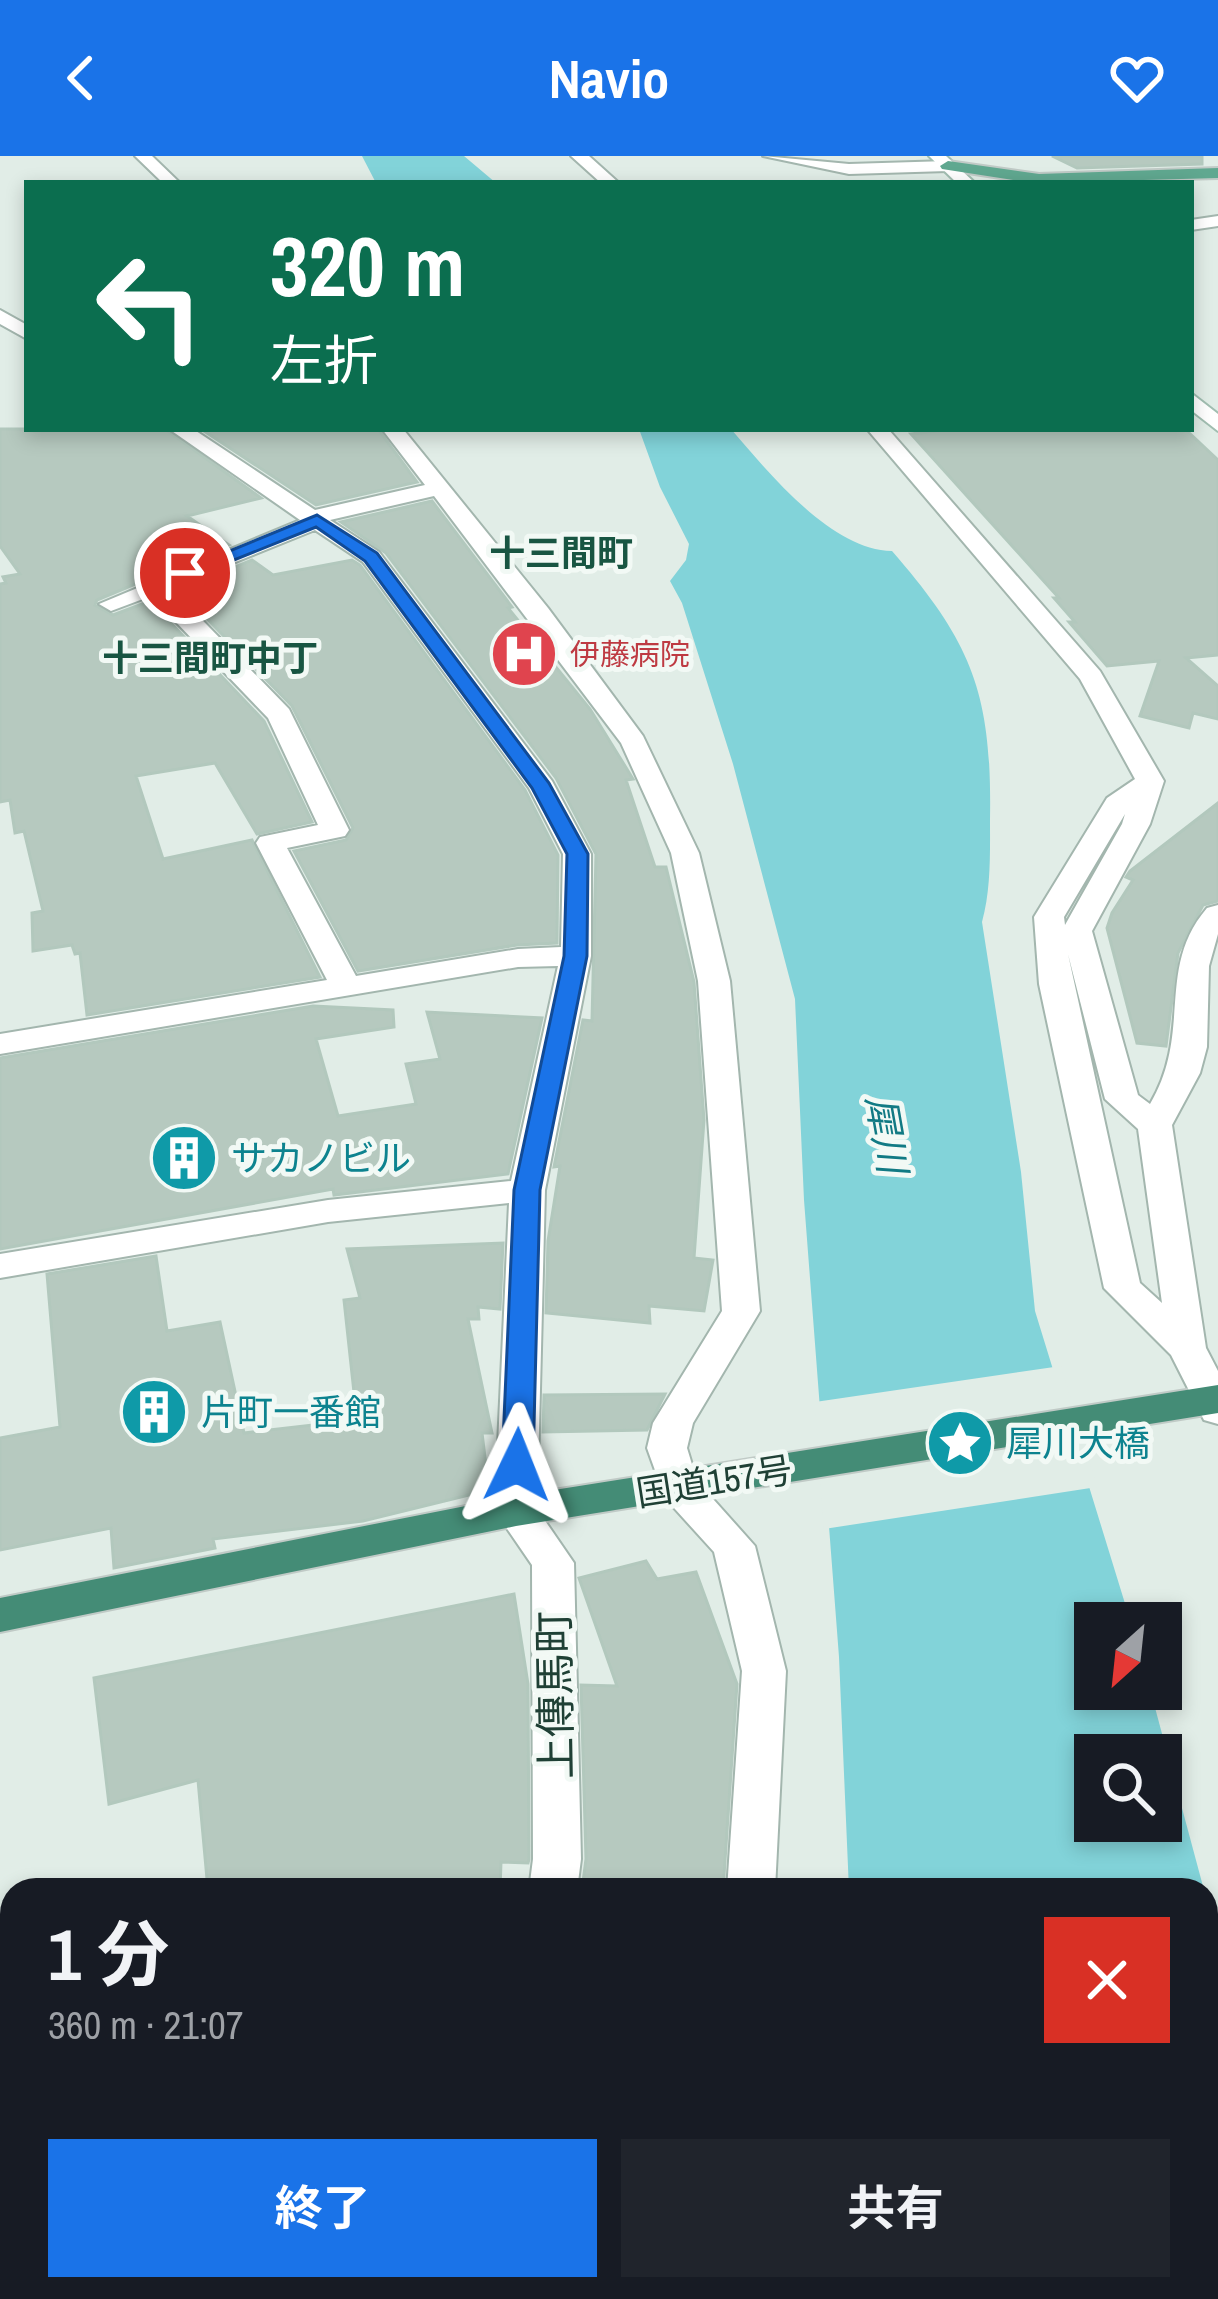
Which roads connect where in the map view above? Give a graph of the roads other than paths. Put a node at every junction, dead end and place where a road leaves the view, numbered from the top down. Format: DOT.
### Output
graph roads {
  1 [pos="143,156"];
  2 [pos="579,156"];
  3 [pos="771,156"];
  4 [pos="943,161"];
  5 [pos="1218,173"];
  6 [pos="169,180"];
  7 [pos="607,180"];
  8 [pos="1194,402"];
  9 [pos="1218,425"];
  10 [pos="184,432"];
  11 [pos="394,432"];
  12 [pos="880,432"];
  13 [pos="440,488"];
  14 [pos="315,519"];
  15 [pos="154,586"];
  16 [pos="110,604"];
  17 [pos="1150,781"];
  18 [pos="1218,914"];
  19 [pos="576,956"];
  20 [pos="347,989"];
  21 [pos="0,1043"];
  22 [pos="1155,1125"];
  23 [pos="527,1190"];
  24 [pos="0,1266"];
  25 [pos="1186,1348"];
  26 [pos="1207,1404"];
  27 [pos="679,1487"];
  28 [pos="516,1511"];
  29 [pos="0,1616"];
  30 [pos="555,1878"];
  31 [pos="752,1878"];
  1 -- 6 [label="street"];
  2 -- 7 [label="street"];
  3 -- 4 [label="street"];
  4 -- 5 [label="main road"];
  8 -- 9 [label="street"];
  10 -- 14 [label="street"];
  11 -- 13 [label="street"];
  12 -- 17 [label="street"];
  13 -- 14 [label="street"];
  13 -- 27 [label="street"];
  14 -- 15 [label="street"];
  14 -- 19 [label="street"];
  15 -- 16 [label="street"];
  15 -- 20 [label="street"];
  17 -- 22 [label="street"];
  17 -- 25 [label="street"];
  18 -- 22 [label="street"];
  19 -- 20 [label="street"];
  19 -- 23 [label="street"];
  20 -- 21 [label="street"];
  22 -- 25 [label="street"];
  23 -- 24 [label="street"];
  23 -- 28 [label="street"];
  25 -- 26 [label="street"];
  26 -- 27 [label="highway, 国道157号"];
  27 -- 28 [label="highway, 国道157号"];
  27 -- 31 [label="street"];
  28 -- 29 [label="highway, 国道157号"];
  28 -- 30 [label="street, 上傳馬町"];
}
